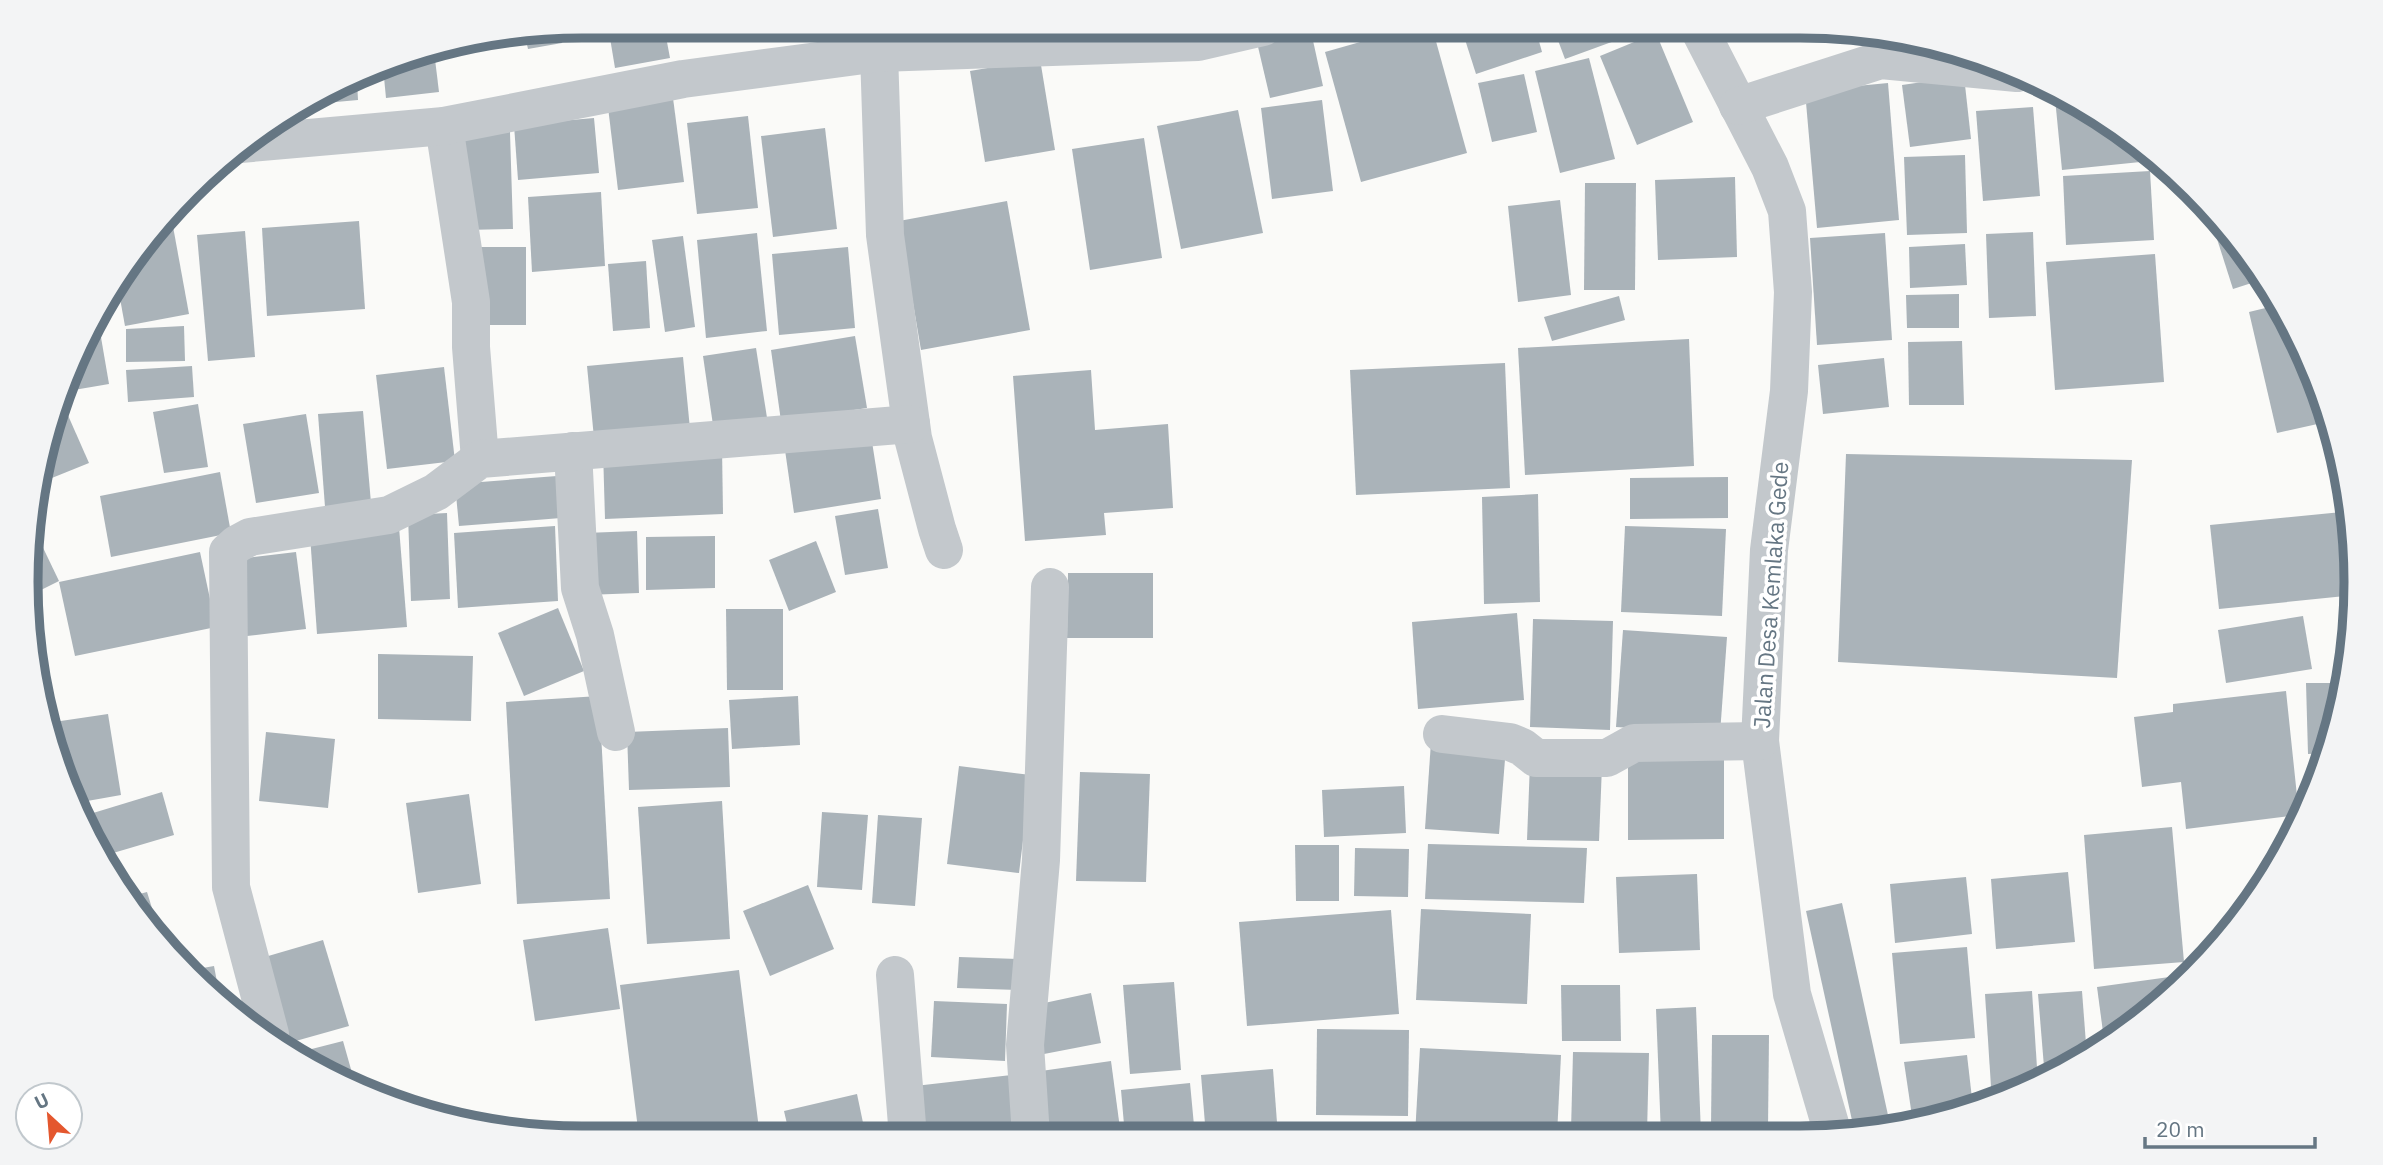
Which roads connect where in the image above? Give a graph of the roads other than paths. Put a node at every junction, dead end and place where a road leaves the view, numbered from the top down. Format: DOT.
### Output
graph roads {
  1 [pos="1063,38"];
  2 [pos="1125,38"];
  3 [pos="1215,38"];
  4 [pos="1704,38"];
  5 [pos="879,53"];
  6 [pos="1982,70"];
  7 [pos="1738,106"];
  8 [pos="444,127"];
  9 [pos="263,142"];
  10 [pos="911,424"];
  11 [pos="573,452"];
  12 [pos="480,459"];
  13 [pos="944,550"];
  14 [pos="1049,587"];
  15 [pos="616,732"];
  16 [pos="1442,734"];
  17 [pos="1760,741"];
  18 [pos="895,975"];
  19 [pos="268,1026"];
  20 [pos="1830,1125"];
  21 [pos="907,1126"];
  22 [pos="1030,1126"];
  1 -- 5 [label="street"];
  2 -- 3 [label="street"];
  4 -- 7 [label="street, Jalan Desa Kemlaka Gede"];
  5 -- 8 [label="street"];
  5 -- 10 [label="street"];
  6 -- 7 [label="street"];
  7 -- 17 [label="street, Jalan Desa Kemlaka Gede"];
  8 -- 9 [label="street"];
  8 -- 12 [label="street"];
  10 -- 11 [label="street"];
  10 -- 13 [label="street"];
  11 -- 12 [label="street"];
  11 -- 15 [label="street"];
  12 -- 19 [label="street"];
  14 -- 22 [label="street"];
  16 -- 17 [label="street"];
  17 -- 20 [label="street, Jalan Desa Kemlaka Gede"];
  18 -- 21 [label="street"];
}
